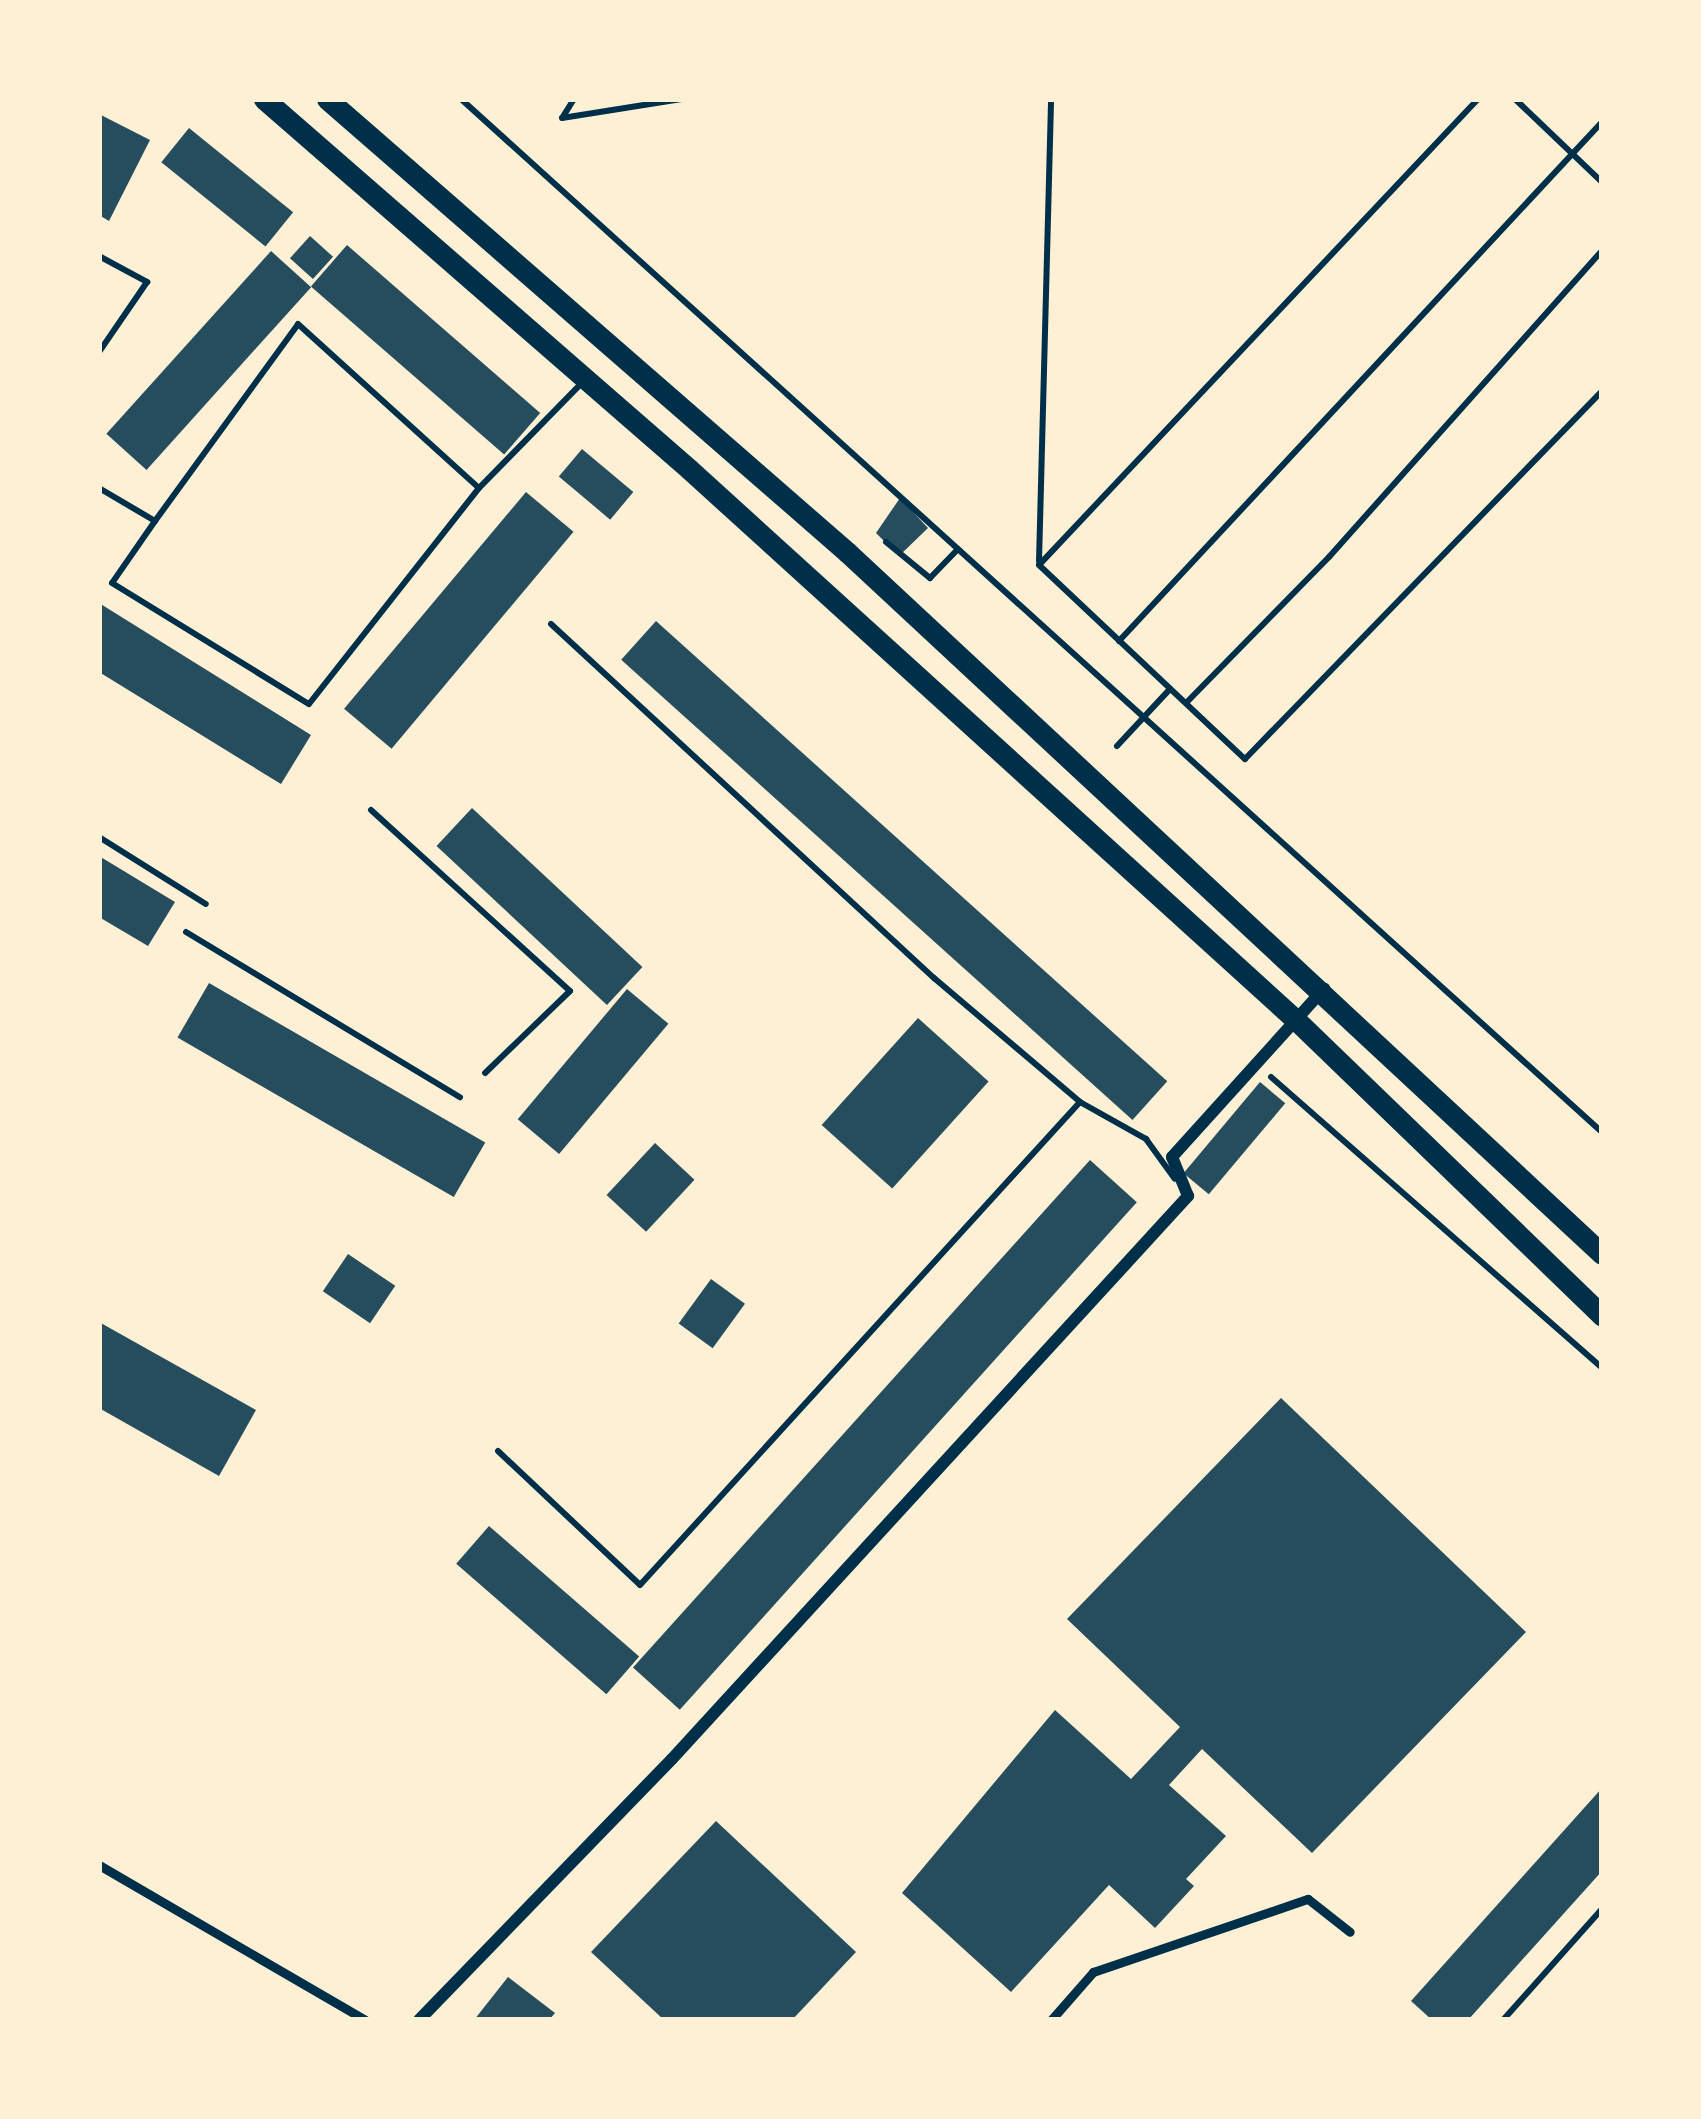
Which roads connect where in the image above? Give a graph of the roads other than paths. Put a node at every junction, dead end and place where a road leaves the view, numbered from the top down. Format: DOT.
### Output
graph roads {
  1 [pos="264,99"];
  2 [pos="328,99"];
  3 [pos="99,256"];
  4 [pos="99,352"];
  5 [pos="585,379"];
  6 [pos="99,488"];
  7 [pos="479,488"];
  8 [pos="155,521"];
  9 [pos="551,624"];
  10 [pos="370,810"];
  11 [pos="99,838"];
  12 [pos="206,904"];
  13 [pos="186,932"];
  14 [pos="1325,988"];
  15 [pos="1298,1022"];
  16 [pos="485,1073"];
  17 [pos="460,1097"];
  18 [pos="1080,1102"];
  19 [pos="1188,1196"];
  20 [pos="1602,1255"];
  21 [pos="1602,1316"];
  22 [pos="498,1451"];
  23 [pos="99,1865"];
  24 [pos="1602,1909"];
  25 [pos="1350,1932"];
  26 [pos="365,2020"];
  27 [pos="419,2020"];
  28 [pos="1051,2020"];
  29 [pos="1503,2020"];
  1 -- 5 [label="main road"];
  2 -- 14 [label="main road"];
  3 -- 4 [label="lane"];
  5 -- 7 [label="lane"];
  5 -- 15 [label="main road"];
  6 -- 8 [label="lane"];
  7 -- 8 [label="lane"];
  7 -- 8 [label="lane"];
  9 -- 18 [label="lane"];
  10 -- 16 [label="lane"];
  11 -- 12 [label="lane"];
  13 -- 17 [label="lane"];
  14 -- 15 [label="street"];
  14 -- 20 [label="main road"];
  15 -- 19 [label="street"];
  15 -- 21 [label="main road"];
  18 -- 19 [label="lane"];
  18 -- 22 [label="lane"];
  19 -- 27 [label="street"];
  23 -- 26 [label="street"];
  24 -- 29 [label="lane"];
  25 -- 28 [label="street"];
}
